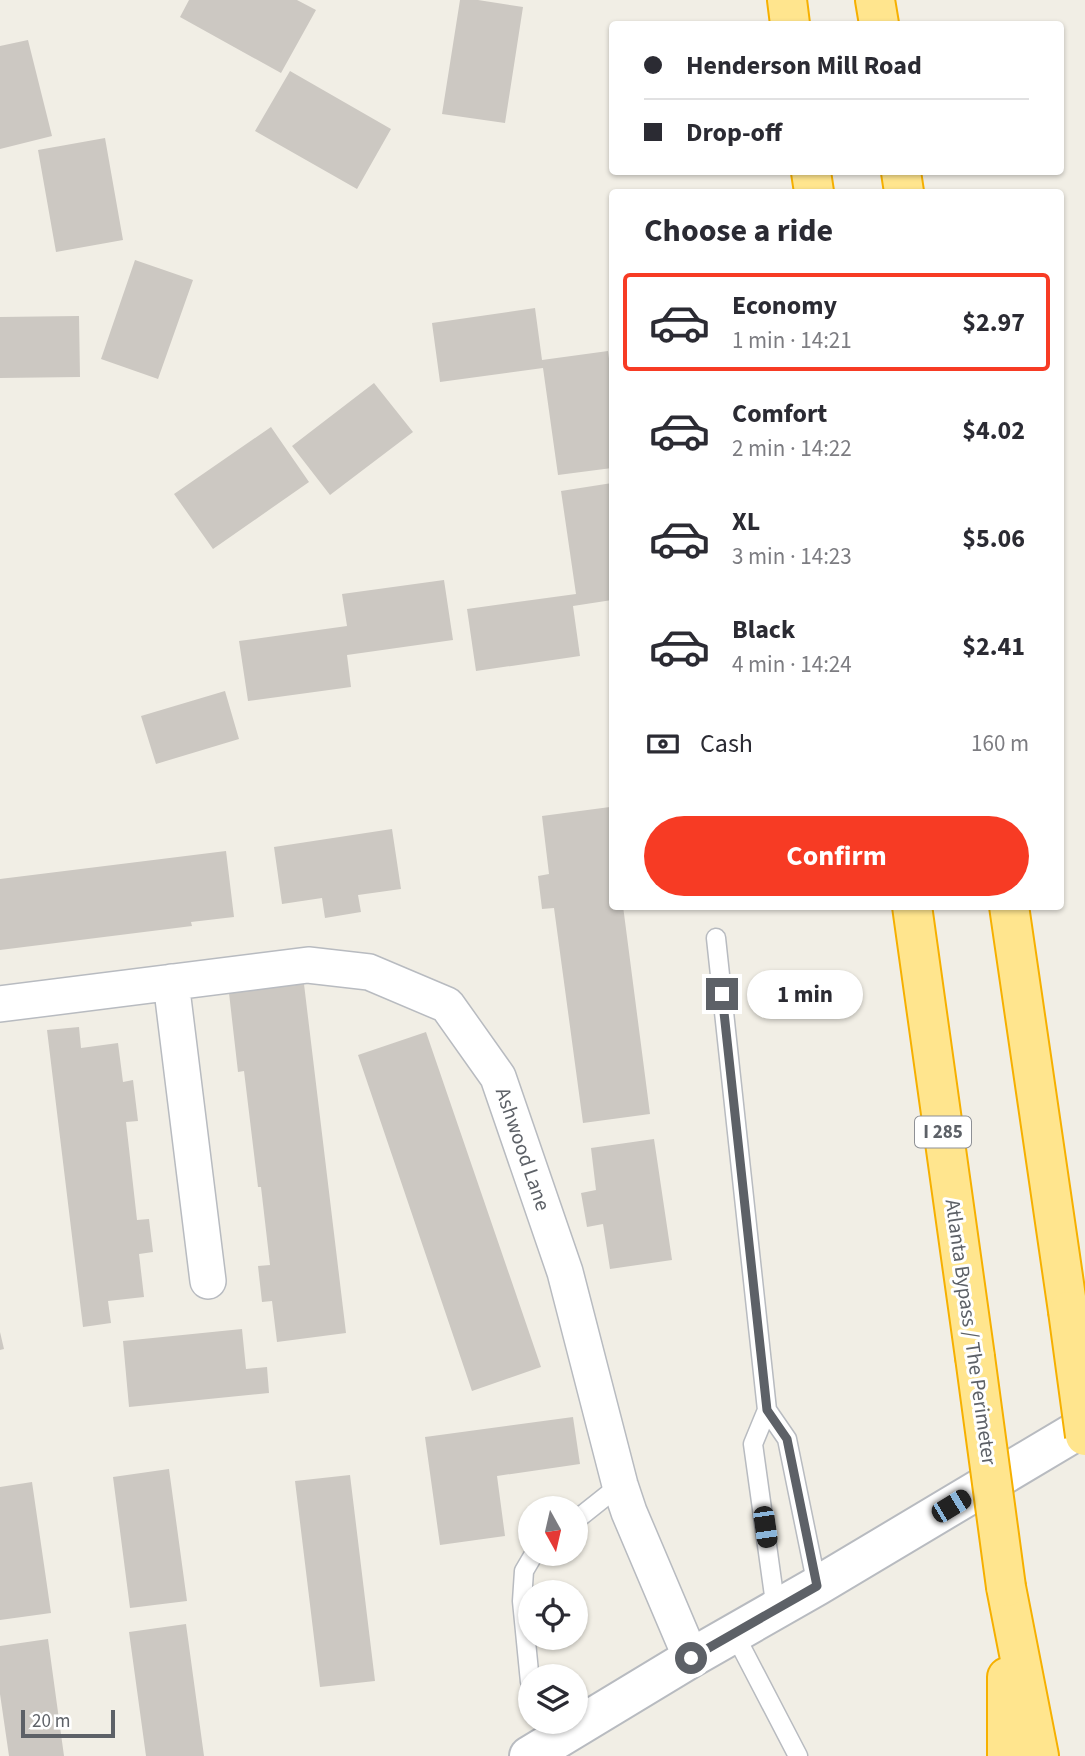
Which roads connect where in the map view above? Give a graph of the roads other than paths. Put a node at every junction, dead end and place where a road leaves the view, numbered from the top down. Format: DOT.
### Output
graph roads {
  1 [pos="787,0"];
  2 [pos="875,0"];
  3 [pos="790,21"];
  4 [pos="878,21"];
  5 [pos="913,910"];
  6 [pos="1010,910"];
  7 [pos="716,938"];
  8 [pos="171,982"];
  9 [pos="0,1004"];
  10 [pos="208,1281"];
  11 [pos="767,1410"];
  12 [pos="1085,1426"];
  13 [pos="1085,1436"];
  14 [pos="620,1485"];
  15 [pos="588,1510"];
  16 [pos="527,1566"];
  17 [pos="817,1586"];
  18 [pos="1006,1587"];
  19 [pos="776,1609"];
  20 [pos="734,1633"];
  21 [pos="691,1658"];
  22 [pos="528,1664"];
  23 [pos="536,1747"];
  24 [pos="798,1756"];
  25 [pos="1007,1756"];
  26 [pos="1040,1756"];
  1 -- 3 [label="highway"];
  2 -- 4 [label="highway"];
  5 -- 18 [label="highway, Atlanta Bypass / The Perimeter / I 285, bridge"];
  6 -- 13 [label="highway, bridge"];
  7 -- 11 [label="lane"];
  8 -- 9 [label="street, Ashwood Lane"];
  8 -- 10 [label="street"];
  8 -- 14 [label="street, Ashwood Lane"];
  11 -- 17 [label="lane"];
  11 -- 19 [label="lane"];
  12 -- 17 [label="street"];
  14 -- 15 [label="lane"];
  14 -- 21 [label="street, Ashwood Lane"];
  16 -- 22 [label="lane"];
  17 -- 19 [label="street"];
  18 -- 25 [label="highway"];
  18 -- 26 [label="highway, Atlanta Bypass / The Perimeter / I 285"];
  19 -- 20 [label="street"];
  20 -- 21 [label="street"];
  20 -- 24 [label="lane"];
  21 -- 23 [label="street"];
}
